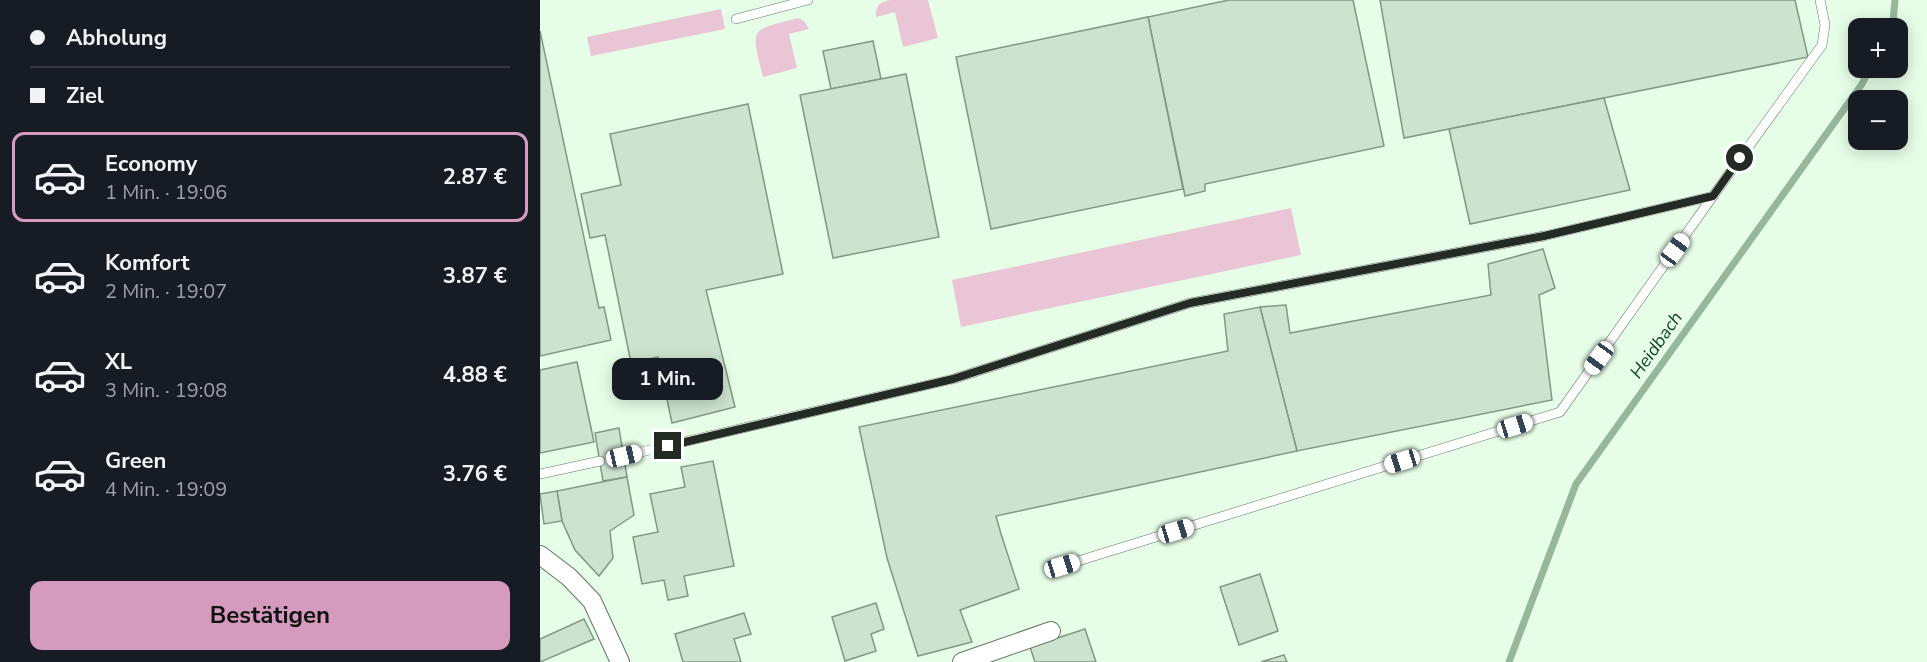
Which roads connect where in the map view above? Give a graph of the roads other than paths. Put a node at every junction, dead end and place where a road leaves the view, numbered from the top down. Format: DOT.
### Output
graph roads {
  1 [pos="808,0"];
  2 [pos="1820,0"];
  3 [pos="736,18"];
  4 [pos="1713,196"];
  5 [pos="624,456"];
  6 [pos="600,461"];
  7 [pos="540,474"];
  8 [pos="540,555"];
  9 [pos="1062,566"];
  10 [pos="1051,631"];
  11 [pos="620,662"];
  12 [pos="962,662"];
  1 -- 3 [label="lane"];
  2 -- 4 [label="lane"];
  4 -- 5 [label="lane"];
  4 -- 9 [label="lane"];
  6 -- 7 [label="lane"];
  8 -- 11 [label="street"];
  10 -- 12 [label="street"];
}
